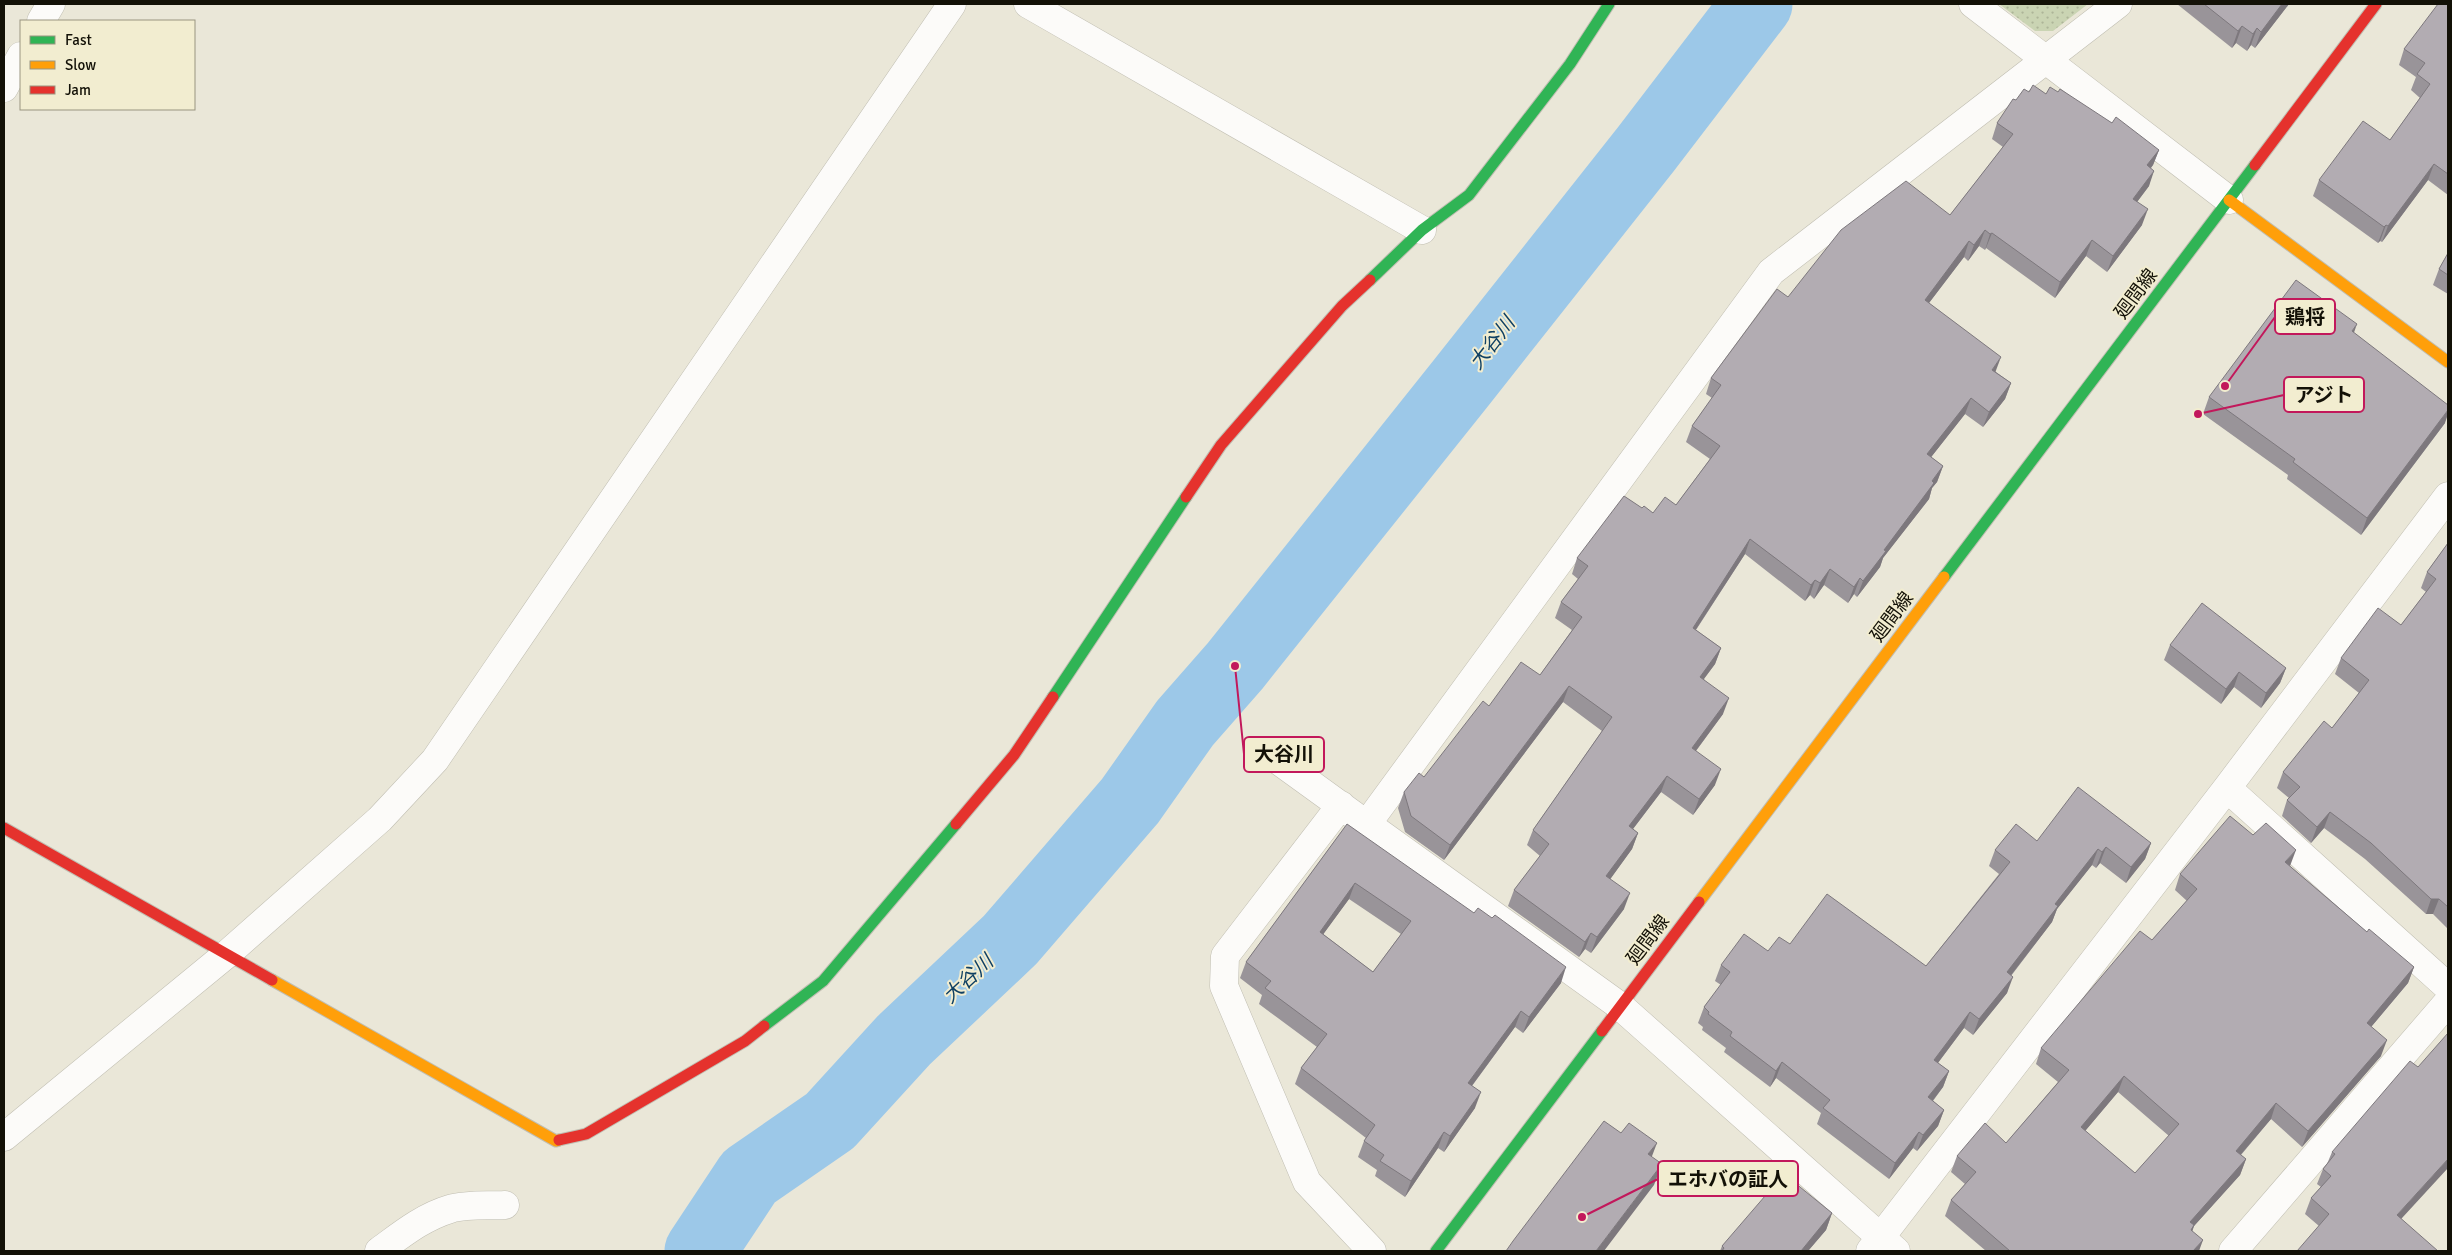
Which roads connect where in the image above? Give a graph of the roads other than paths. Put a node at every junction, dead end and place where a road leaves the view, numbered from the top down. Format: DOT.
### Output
graph roads {
  1 [pos="51,4"];
  2 [pos="952,4"];
  3 [pos="1028,4"];
  4 [pos="1609,4"];
  5 [pos="1973,4"];
  6 [pos="2118,4"];
  7 [pos="2376,4"];
  8 [pos="42,20"];
  9 [pos="20,58"];
  10 [pos="2045,60"];
  11 [pos="4,88"];
  12 [pos="2230,200"];
  13 [pos="1422,230"];
  14 [pos="2448,362"];
  15 [pos="2448,496"];
  16 [pos="1279,761"];
  17 [pos="2227,788"];
  18 [pos="1341,806"];
  19 [pos="1366,824"];
  20 [pos="4,828"];
  21 [pos="227,954"];
  22 [pos="2448,987"];
  23 [pos="2448,1002"];
  24 [pos="1620,1006"];
  25 [pos="4,1136"];
  26 [pos="505,1205"];
  27 [pos="1882,1247"];
  28 [pos="379,1251"];
  29 [pos="1372,1251"];
  30 [pos="1436,1251"];
  31 [pos="2233,1251"];
  1 -- 8 [label="street"];
  2 -- 21 [label="street"];
  3 -- 13 [label="street"];
  4 -- 13 [label="street"];
  5 -- 10 [label="street"];
  6 -- 10 [label="street"];
  7 -- 12 [label="street, 廻間線"];
  9 -- 11 [label="street"];
  10 -- 12 [label="street"];
  10 -- 19 [label="street"];
  12 -- 14 [label="street"];
  12 -- 24 [label="street, 廻間線"];
  13 -- 21 [label="street"];
  15 -- 17 [label="street"];
  16 -- 18 [label="street"];
  17 -- 22 [label="street"];
  17 -- 27 [label="street"];
  18 -- 19 [label="street"];
  18 -- 29 [label="street"];
  19 -- 24 [label="street"];
  20 -- 21 [label="street"];
  21 -- 25 [label="street"];
  23 -- 31 [label="street"];
  24 -- 27 [label="street"];
  24 -- 30 [label="street, 廻間線"];
  26 -- 28 [label="street"];
}
